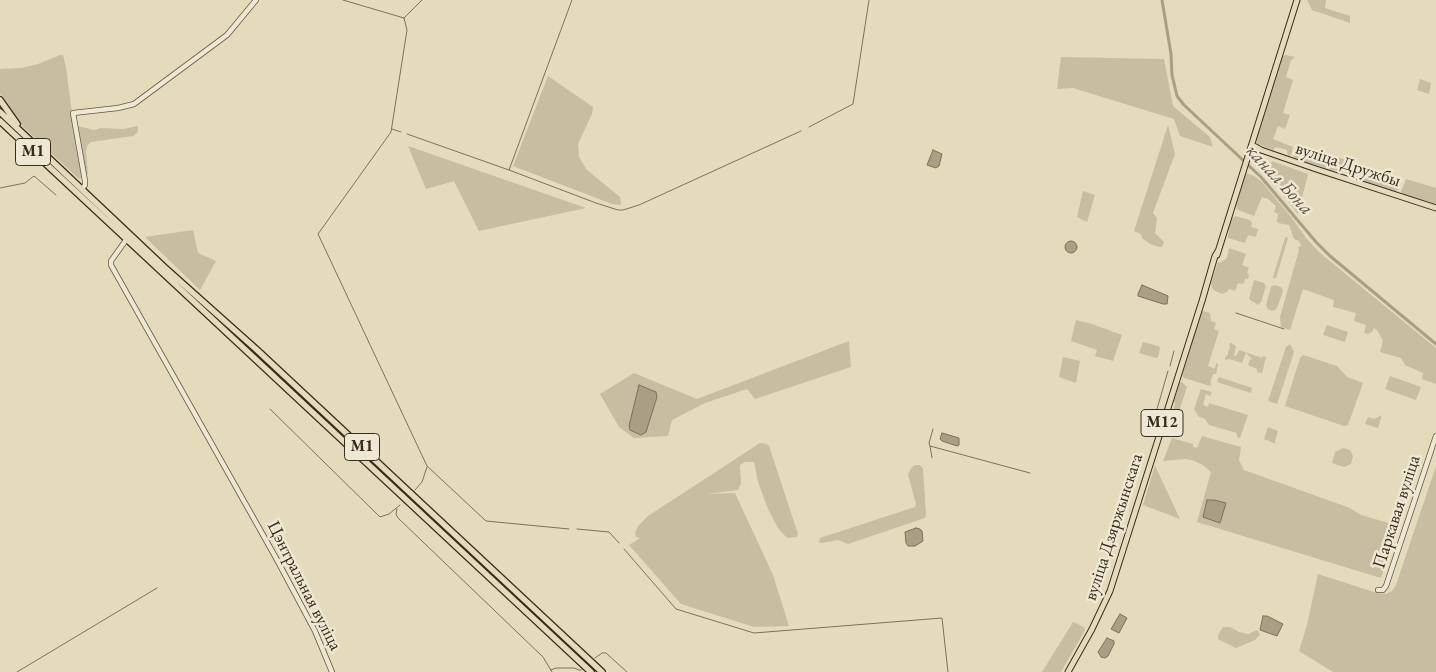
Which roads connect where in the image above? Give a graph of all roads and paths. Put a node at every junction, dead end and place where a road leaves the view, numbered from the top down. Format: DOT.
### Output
graph roads {
  1 [pos="256,0"];
  2 [pos="1297,0"];
  3 [pos="0,100"];
  4 [pos="0,112"];
  5 [pos="0,121"];
  6 [pos="24,134"];
  7 [pos="1252,145"];
  8 [pos="82,189"];
  9 [pos="1436,208"];
  10 [pos="126,240"];
  11 [pos="1436,436"];
  12 [pos="1378,590"];
  13 [pos="332,672"];
  14 [pos="591,672"];
  15 [pos="602,672"];
  16 [pos="1068,672"];
  1 -- 8 [label="street"];
  2 -- 7 [label="main road, М12"];
  3 -- 6 [label="highway"];
  4 -- 6 [label="highway, М1"];
  5 -- 10 [label="highway, М1"];
  6 -- 8 [label="highway, М1"];
  7 -- 9 [label="main road, вуліца Дружбы"];
  7 -- 16 [label="main road, вуліца Дзяржынскага / М12"];
  8 -- 15 [label="highway, М1"];
  10 -- 13 [label="street, Цэнтральная вуліца"];
  10 -- 14 [label="highway, М1"];
  11 -- 12 [label="street, Паркавая вуліца"];
}
